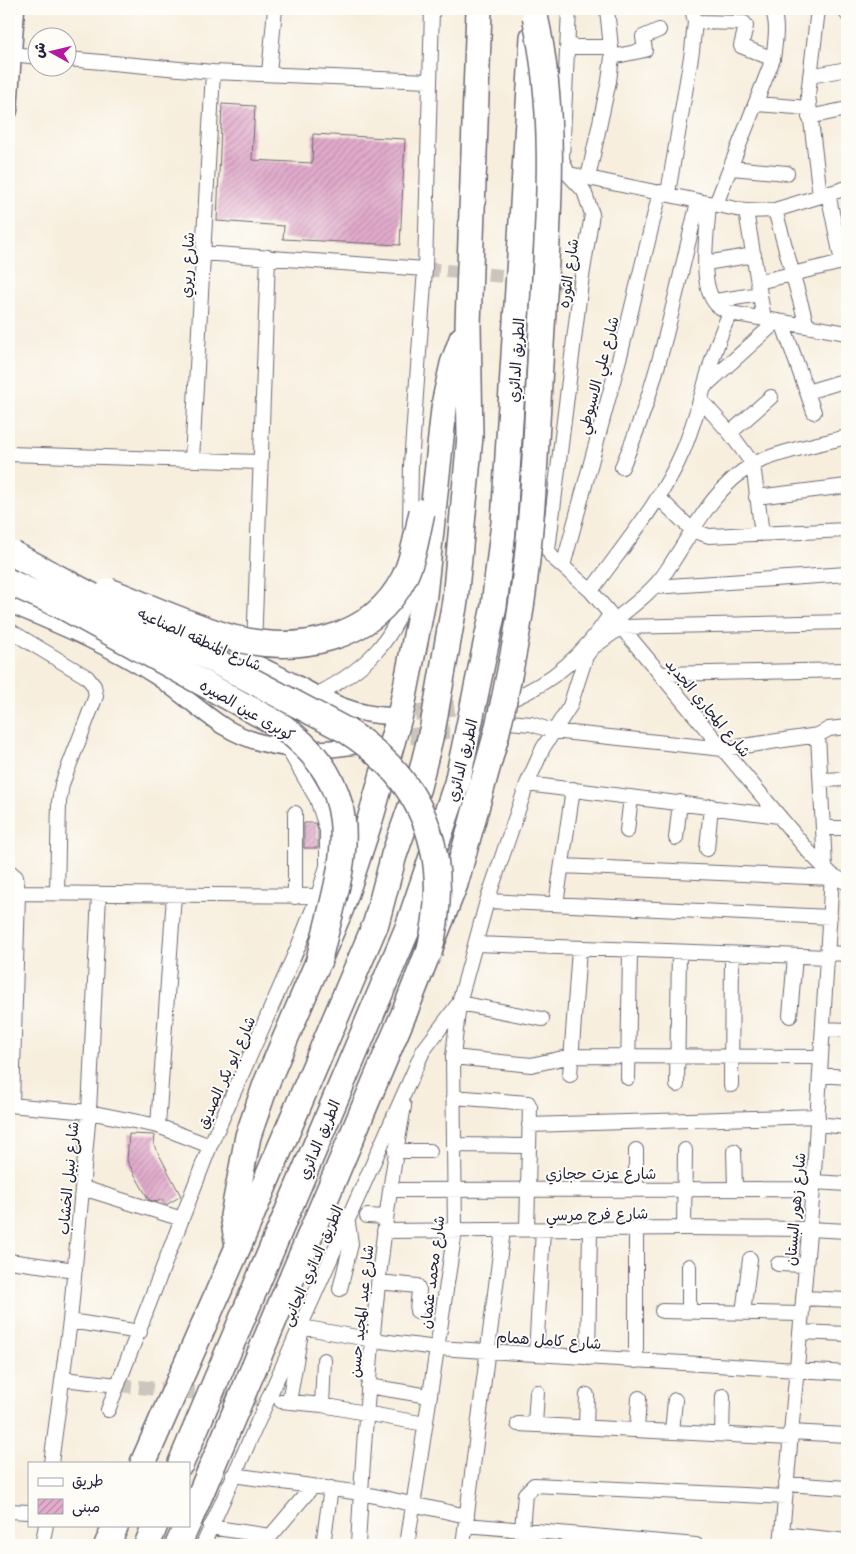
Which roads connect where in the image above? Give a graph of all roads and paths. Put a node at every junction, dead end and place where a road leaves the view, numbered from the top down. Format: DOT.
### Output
graph roads {
  1 [pos="16,9"];
  2 [pos="274,9"];
  3 [pos="432,9"];
  4 [pos="479,9"];
  5 [pos="569,9"];
  6 [pos="607,9"];
  7 [pos="772,9"];
  8 [pos="818,9"];
  9 [pos="846,9"];
  10 [pos="535,12"];
  11 [pos="847,14"];
  12 [pos="693,15"];
  13 [pos="659,30"];
  14 [pos="568,47"];
  15 [pos="611,52"];
  16 [pos="13,54"];
  17 [pos="28,56"];
  18 [pos="773,59"];
  19 [pos="78,60"];
  20 [pos="847,69"];
  21 [pos="213,72"];
  22 [pos="269,73"];
  23 [pos="810,76"];
  24 [pos="429,81"];
  25 [pos="756,104"];
  26 [pos="847,109"];
  27 [pos="9,111"];
  28 [pos="809,113"];
  29 [pos="731,168"];
  30 [pos="787,173"];
  31 [pos="568,174"];
  32 [pos="588,178"];
  33 [pos="847,188"];
  34 [pos="664,193"];
  35 [pos="824,194"];
  36 [pos="708,203"];
  37 [pos="775,210"];
  38 [pos="746,211"];
  39 [pos="203,253"];
  40 [pos="754,255"];
  41 [pos="268,257"];
  42 [pos="845,261"];
  43 [pos="706,262"];
  44 [pos="425,269"];
  45 [pos="793,274"];
  46 [pos="759,288"];
  47 [pos="715,302"];
  48 [pos="730,313"];
  49 [pos="774,321"];
  50 [pos="468,325"];
  51 [pos="807,326"];
  52 [pos="847,333"];
  53 [pos="847,380"];
  54 [pos="807,392"];
  55 [pos="702,393"];
  56 [pos="771,397"];
  57 [pos="814,412"];
  58 [pos="442,418"];
  59 [pos="730,432"];
  60 [pos="847,437"];
  61 [pos="9,454"];
  62 [pos="192,460"];
  63 [pos="260,462"];
  64 [pos="753,464"];
  65 [pos="622,467"];
  66 [pos="847,486"];
  67 [pos="756,497"];
  68 [pos="658,498"];
  69 [pos="692,530"];
  70 [pos="847,530"];
  71 [pos="762,534"];
  72 [pos="548,550"];
  73 [pos="10,553"];
  74 [pos="563,566"];
  75 [pos="847,574"];
  76 [pos="9,582"];
  77 [pos="654,587"];
  78 [pos="590,591"];
  79 [pos="9,604"];
  80 [pos="615,621"];
  81 [pos="847,622"];
  82 [pos="9,630"];
  83 [pos="254,661"];
  84 [pos="847,670"];
  85 [pos="660,674"];
  86 [pos="318,694"];
  87 [pos="510,700"];
  88 [pos="391,716"];
  89 [pos="509,722"];
  90 [pos="847,727"];
  91 [pos="553,731"];
  92 [pos="818,735"];
  93 [pos="386,740"];
  94 [pos="288,749"];
  95 [pos="723,749"];
  96 [pos="847,779"];
  97 [pos="821,780"];
  98 [pos="527,784"];
  99 [pos="573,790"];
  100 [pos="631,796"];
  101 [pos="680,802"];
  102 [pos="711,806"];
  103 [pos="295,813"];
  104 [pos="778,816"];
  105 [pos="823,828"];
  106 [pos="847,828"];
  107 [pos="627,831"];
  108 [pos="676,838"];
  109 [pos="707,849"];
  110 [pos="562,866"];
  111 [pos="9,871"];
  112 [pos="830,873"];
  113 [pos="847,883"];
  114 [pos="18,893"];
  115 [pos="57,894"];
  116 [pos="99,894"];
  117 [pos="174,895"];
  118 [pos="318,896"];
  119 [pos="296,897"];
  120 [pos="488,900"];
  121 [pos="556,904"];
  122 [pos="830,917"];
  123 [pos="476,944"];
  124 [pos="579,949"];
  125 [pos="630,950"];
  126 [pos="679,952"];
  127 [pos="429,953"];
  128 [pos="732,954"];
  129 [pos="847,954"];
  130 [pos="828,955"];
  131 [pos="795,956"];
  132 [pos="318,964"];
  133 [pos="459,1003"];
  134 [pos="790,1016"];
  135 [pos="542,1019"];
  136 [pos="823,1029"];
  137 [pos="847,1030"];
  138 [pos="731,1055"];
  139 [pos="572,1056"];
  140 [pos="628,1056"];
  141 [pos="677,1056"];
  142 [pos="453,1057"];
  143 [pos="821,1057"];
  144 [pos="820,1074"];
  145 [pos="570,1075"];
  146 [pos="847,1077"];
  147 [pos="628,1078"];
  148 [pos="409,1081"];
  149 [pos="677,1085"];
  150 [pos="731,1085"];
  151 [pos="453,1097"];
  152 [pos="11,1105"];
  153 [pos="89,1112"];
  154 [pos="817,1120"];
  155 [pos="530,1125"];
  156 [pos="158,1126"];
  157 [pos="847,1127"];
  158 [pos="455,1145"];
  159 [pos="210,1146"];
  160 [pos="529,1146"];
  161 [pos="430,1150"];
  162 [pos="636,1150"];
  163 [pos="685,1150"];
  164 [pos="396,1151"];
  165 [pos="734,1151"];
  166 [pos="847,1184"];
  167 [pos="813,1185"];
  168 [pos="83,1188"];
  169 [pos="528,1188"];
  170 [pos="636,1188"];
  171 [pos="685,1188"];
  172 [pos="735,1188"];
  173 [pos="390,1190"];
  174 [pos="456,1190"];
  175 [pos="367,1216"];
  176 [pos="386,1217"];
  177 [pos="182,1219"];
  178 [pos="348,1223"];
  179 [pos="636,1228"];
  180 [pos="684,1228"];
  181 [pos="527,1229"];
  182 [pos="590,1229"];
  183 [pos="810,1229"];
  184 [pos="503,1230"];
  185 [pos="544,1230"];
  186 [pos="384,1231"];
  187 [pos="455,1231"];
  188 [pos="847,1231"];
  189 [pos="238,1247"];
  190 [pos="750,1259"];
  191 [pos="9,1261"];
  192 [pos="778,1264"];
  193 [pos="806,1265"];
  194 [pos="689,1266"];
  195 [pos="75,1270"];
  196 [pos="379,1282"];
  197 [pos="340,1289"];
  198 [pos="803,1298"];
  199 [pos="847,1300"];
  200 [pos="417,1311"];
  201 [pos="662,1311"];
  202 [pos="689,1312"];
  203 [pos="743,1313"];
  204 [pos="801,1314"];
  205 [pos="70,1321"];
  206 [pos="302,1327"];
  207 [pos="140,1332"];
  208 [pos="800,1332"];
  209 [pos="847,1334"];
  210 [pos="373,1340"];
  211 [pos="437,1348"];
  212 [pos="489,1351"];
  213 [pos="536,1354"];
  214 [pos="588,1358"];
  215 [pos="324,1360"];
  216 [pos="636,1361"];
  217 [pos="796,1370"];
  218 [pos="847,1373"];
  219 [pos="63,1378"];
  220 [pos="118,1386"];
  221 [pos="368,1386"];
  222 [pos="536,1392"];
  223 [pos="588,1395"];
  224 [pos="429,1396"];
  225 [pos="723,1396"];
  226 [pos="639,1398"];
  227 [pos="268,1400"];
  228 [pos="675,1400"];
  229 [pos="289,1402"];
  230 [pos="322,1405"];
  231 [pos="108,1410"];
  232 [pos="366,1413"];
  233 [pos="425,1424"];
  234 [pos="518,1424"];
  235 [pos="535,1425"];
  236 [pos="586,1427"];
  237 [pos="637,1430"];
  238 [pos="672,1432"];
  239 [pos="722,1434"];
  240 [pos="790,1435"];
  241 [pos="847,1435"];
  242 [pos="51,1462"];
  243 [pos="143,1462"];
  244 [pos="182,1462"];
  245 [pos="233,1475"];
  246 [pos="313,1486"];
  247 [pos="331,1488"];
  248 [pos="847,1488"];
  249 [pos="785,1490"];
  250 [pos="361,1493"];
  251 [pos="413,1505"];
  252 [pos="9,1511"];
  253 [pos="28,1512"];
  254 [pos="466,1520"];
  255 [pos="195,1524"];
  256 [pos="46,1526"];
  257 [pos="116,1526"];
  258 [pos="155,1526"];
  259 [pos="522,1530"];
  260 [pos="781,1540"];
  261 [pos="266,1541"];
  262 [pos="847,1541"];
  263 [pos="42,1545"];
  264 [pos="107,1545"];
  265 [pos="147,1545"];
  266 [pos="178,1545"];
  267 [pos="203,1545"];
  268 [pos="323,1545"];
  269 [pos="358,1545"];
  270 [pos="407,1545"];
  271 [pos="463,1545"];
  272 [pos="696,1545"];
  1 -- 16 [label="street"];
  2 -- 22 [label="street"];
  3 -- 24 [label="street"];
  4 -- 50 [label="highway"];
  5 -- 14 [label="street, شارع الثوره"];
  6 -- 15 [label="street"];
  7 -- 18 [label="street"];
  8 -- 23 [label="street"];
  9 -- 11 [label="street"];
  10 -- 127 [label="highway, bridge"];
  10 -- 244 [label="highway, الطريق الدائري"];
  12 -- 18 [label="street"];
  12 -- 34 [label="street, شارع علي الاسيوطي"];
  13 -- 15 [label="street"];
  14 -- 15 [label="street"];
  14 -- 31 [label="street, شارع الثوره"];
  15 -- 32 [label="street"];
  16 -- 17 [label="street"];
  16 -- 27 [label="street"];
  18 -- 25 [label="street"];
  19 -- 21 [label="street"];
  20 -- 23 [label="street"];
  21 -- 22 [label="street"];
  21 -- 39 [label="street, شارع ريري"];
  22 -- 24 [label="street"];
  23 -- 28 [label="street"];
  24 -- 44 [label="street"];
  25 -- 28 [label="street"];
  25 -- 29 [label="street"];
  26 -- 28 [label="street"];
  28 -- 35 [label="street"];
  29 -- 30 [label="street"];
  29 -- 36 [label="street"];
  31 -- 32 [label="street"];
  31 -- 72 [label="street, شارع الثوره"];
  32 -- 34 [label="street"];
  33 -- 35 [label="street"];
  34 -- 36 [label="street"];
  34 -- 74 [label="street, شارع علي الاسيوطي"];
  35 -- 37 [label="street"];
  35 -- 42 [label="street"];
  36 -- 38 [label="street"];
  36 -- 43 [label="street"];
  36 -- 65 [label="street"];
  37 -- 38 [label="street"];
  37 -- 45 [label="street"];
  38 -- 40 [label="street"];
  39 -- 41 [label="street"];
  39 -- 62 [label="street, شارع ريري"];
  40 -- 43 [label="street"];
  40 -- 46 [label="street"];
  41 -- 44 [label="street"];
  41 -- 63 [label="street"];
  42 -- 45 [label="street"];
  43 -- 47 [label="street"];
  44 -- 86 [label="street"];
  45 -- 46 [label="street"];
  45 -- 51 [label="street"];
  46 -- 47 [label="street"];
  46 -- 49 [label="street"];
  47 -- 48 [label="street"];
  48 -- 49 [label="street"];
  48 -- 55 [label="street"];
  49 -- 51 [label="street"];
  49 -- 54 [label="street"];
  49 -- 55 [label="street"];
  50 -- 58 [label="highway"];
  50 -- 189 [label="highway"];
  51 -- 52 [label="street"];
  53 -- 54 [label="street"];
  54 -- 57 [label="street"];
  55 -- 59 [label="street"];
  55 -- 68 [label="street"];
  56 -- 59 [label="street"];
  58 -- 73 [label="highway, bridge"];
  58 -- 132 [label="highway"];
  59 -- 64 [label="street"];
  60 -- 64 [label="street"];
  61 -- 62 [label="street"];
  62 -- 63 [label="street"];
  63 -- 83 [label="street"];
  64 -- 67 [label="street"];
  64 -- 69 [label="street"];
  66 -- 67 [label="street"];
  67 -- 71 [label="street"];
  68 -- 69 [label="street"];
  68 -- 78 [label="street"];
  69 -- 71 [label="street"];
  69 -- 77 [label="street"];
  70 -- 71 [label="street"];
  72 -- 74 [label="street, شارع المجاري الجديد"];
  73 -- 83 [label="street, شارع المنطقه الصناعيه"];
  73 -- 127 [label="highway, bridge"];
  74 -- 78 [label="street, شارع المجاري الجديد"];
  75 -- 77 [label="street"];
  76 -- 132 [label="highway, كوبرى عين الصيره, bridge"];
  77 -- 80 [label="street"];
  78 -- 80 [label="street, شارع المجاري الجديد"];
  79 -- 94 [label="street"];
  80 -- 81 [label="street"];
  80 -- 85 [label="street, شارع المجاري الجديد"];
  80 -- 87 [label="street"];
  80 -- 91 [label="street"];
  82 -- 115 [label="street"];
  83 -- 86 [label="street, شارع المنطقه الصناعيه"];
  84 -- 85 [label="street"];
  85 -- 95 [label="street, شارع المجاري الجديد"];
  86 -- 88 [label="street, شارع المنطقه الصناعيه"];
  89 -- 91 [label="street"];
  90 -- 92 [label="street"];
  91 -- 95 [label="street"];
  91 -- 98 [label="street"];
  92 -- 95 [label="street"];
  92 -- 97 [label="street, شارع زهور البستان"];
  93 -- 94 [label="street"];
  94 -- 118 [label="street, شارع ابو بكر الصديق"];
  95 -- 104 [label="street, شارع المجاري الجديد"];
  96 -- 97 [label="street"];
  97 -- 105 [label="street, شارع زهور البستان"];
  98 -- 99 [label="street"];
  98 -- 120 [label="street"];
  99 -- 100 [label="street"];
  99 -- 110 [label="street"];
  100 -- 101 [label="street"];
  100 -- 107 [label="street"];
  101 -- 102 [label="street"];
  101 -- 108 [label="street"];
  102 -- 104 [label="street"];
  102 -- 109 [label="street"];
  103 -- 119 [label="street"];
  104 -- 112 [label="street, شارع المجاري الجديد"];
  105 -- 106 [label="street"];
  105 -- 112 [label="street, شارع زهور البستان"];
  110 -- 112 [label="street"];
  110 -- 121 [label="street"];
  111 -- 114 [label="street"];
  112 -- 113 [label="street, شارع المجاري الجديد"];
  112 -- 122 [label="street, شارع زهور البستان"];
  114 -- 115 [label="street"];
  114 -- 152 [label="street"];
  115 -- 116 [label="street"];
  116 -- 117 [label="street"];
  116 -- 153 [label="street, شارع نبيل الخشاب"];
  117 -- 119 [label="street"];
  117 -- 156 [label="street"];
  118 -- 119 [label="street"];
  118 -- 159 [label="street, شارع ابو بكر الصديق"];
  120 -- 121 [label="street"];
  120 -- 123 [label="street"];
  121 -- 122 [label="street"];
  122 -- 130 [label="street, شارع زهور البستان"];
  123 -- 124 [label="street"];
  123 -- 133 [label="street, شارع محمد عثمان"];
  124 -- 125 [label="street"];
  124 -- 139 [label="street"];
  125 -- 126 [label="street"];
  125 -- 140 [label="street"];
  126 -- 128 [label="street"];
  126 -- 141 [label="street"];
  127 -- 255 [label="highway, bridge"];
  128 -- 131 [label="street"];
  128 -- 138 [label="street"];
  129 -- 130 [label="street"];
  130 -- 131 [label="street"];
  130 -- 136 [label="street, شارع زهور البستان"];
  131 -- 134 [label="street"];
  132 -- 189 [label="highway"];
  133 -- 135 [label="street"];
  133 -- 142 [label="street, شارع محمد عثمان"];
  133 -- 148 [label="street, الطريق الدائري الجانبى"];
  136 -- 137 [label="street"];
  136 -- 143 [label="street, شارع زهور البستان"];
  138 -- 141 [label="street"];
  138 -- 143 [label="street"];
  138 -- 150 [label="street"];
  139 -- 140 [label="street"];
  139 -- 142 [label="street"];
  139 -- 145 [label="street"];
  140 -- 141 [label="street"];
  140 -- 147 [label="street"];
  141 -- 149 [label="street"];
  142 -- 151 [label="street, شارع محمد عثمان"];
  143 -- 144 [label="street, شارع زهور البستان"];
  144 -- 146 [label="street"];
  144 -- 154 [label="street, شارع زهور البستان"];
  148 -- 164 [label="street, شارع عبد المجيد حسن"];
  148 -- 178 [label="street, الطريق الدائري الجانبى"];
  151 -- 155 [label="street"];
  151 -- 158 [label="street, شارع محمد عثمان"];
  152 -- 153 [label="street"];
  153 -- 156 [label="street"];
  153 -- 168 [label="street, شارع نبيل الخشاب"];
  154 -- 155 [label="street"];
  154 -- 157 [label="street"];
  154 -- 167 [label="street, شارع زهور البستان"];
  155 -- 160 [label="street"];
  156 -- 159 [label="street"];
  158 -- 160 [label="street"];
  158 -- 174 [label="street, شارع محمد عثمان"];
  159 -- 177 [label="street, شارع ابو بكر الصديق"];
  160 -- 169 [label="street"];
  161 -- 164 [label="street"];
  162 -- 170 [label="street"];
  163 -- 171 [label="street"];
  164 -- 173 [label="street, شارع عبد المجيد حسن"];
  165 -- 172 [label="street"];
  166 -- 167 [label="street, شارع عزت حجازي"];
  167 -- 172 [label="street, شارع عزت حجازي"];
  167 -- 183 [label="street, شارع زهور البستان"];
  168 -- 177 [label="street"];
  168 -- 195 [label="street, شارع نبيل الخشاب"];
  169 -- 170 [label="street, شارع عزت حجازي"];
  169 -- 174 [label="street, شارع عزت حجازي"];
  169 -- 181 [label="street"];
  170 -- 171 [label="street, شارع عزت حجازي"];
  171 -- 172 [label="street, شارع عزت حجازي"];
  171 -- 180 [label="street"];
  173 -- 174 [label="street, شارع عزت حجازي"];
  173 -- 176 [label="street, شارع عبد المجيد حسن"];
  174 -- 187 [label="street, شارع محمد عثمان"];
  175 -- 176 [label="street"];
  176 -- 186 [label="street, شارع عبد المجيد حسن"];
  177 -- 207 [label="street, شارع ابو بكر الصديق"];
  178 -- 197 [label="street"];
  178 -- 206 [label="street, الطريق الدائري الجانبى"];
  179 -- 180 [label="street, شارع فرج مرسي"];
  179 -- 182 [label="street, شارع فرج مرسي"];
  179 -- 216 [label="street"];
  180 -- 183 [label="street, شارع فرج مرسي"];
  181 -- 184 [label="street, شارع فرج مرسي"];
  181 -- 185 [label="street, شارع فرج مرسي"];
  182 -- 185 [label="street, شارع فرج مرسي"];
  182 -- 214 [label="street"];
  183 -- 188 [label="street, شارع فرج مرسي"];
  183 -- 193 [label="street, شارع زهور البستان"];
  184 -- 187 [label="street, شارع فرج مرسي"];
  184 -- 212 [label="street"];
  185 -- 213 [label="street"];
  186 -- 187 [label="street, شارع فرج مرسي"];
  186 -- 196 [label="street, شارع عبد المجيد حسن"];
  187 -- 211 [label="street, شارع محمد عثمان"];
  189 -- 243 [label="highway"];
  190 -- 203 [label="street"];
  191 -- 195 [label="street"];
  192 -- 193 [label="street"];
  193 -- 198 [label="street, شارع زهور البستان"];
  194 -- 202 [label="street"];
  195 -- 205 [label="street, شارع نبيل الخشاب"];
  196 -- 200 [label="street"];
  196 -- 210 [label="street, شارع عبد المجيد حسن"];
  198 -- 199 [label="street"];
  198 -- 204 [label="street, شارع زهور البستان"];
  201 -- 202 [label="street"];
  202 -- 203 [label="street"];
  203 -- 204 [label="street"];
  204 -- 208 [label="street, شارع زهور البستان"];
  205 -- 207 [label="street"];
  205 -- 219 [label="street, شارع نبيل الخشاب"];
  206 -- 210 [label="street, شارع كامل همام"];
  206 -- 227 [label="street, الطريق الدائري الجانبى"];
  206 -- 229 [label="street"];
  207 -- 220 [label="street, شارع ابو بكر الصديق"];
  208 -- 209 [label="street"];
  208 -- 217 [label="street, شارع زهور البستان"];
  210 -- 211 [label="street, شارع كامل همام"];
  210 -- 221 [label="street, شارع عبد المجيد حسن"];
  211 -- 212 [label="street, شارع كامل همام"];
  211 -- 224 [label="street, شارع محمد عثمان"];
  212 -- 213 [label="street, شارع كامل همام"];
  212 -- 254 [label="street"];
  213 -- 214 [label="street, شارع كامل همام"];
  214 -- 216 [label="street, شارع كامل همام"];
  215 -- 230 [label="street"];
  216 -- 217 [label="street, شارع كامل همام"];
  217 -- 218 [label="street, شارع كامل همام"];
  217 -- 240 [label="street, شارع زهور البستان"];
  219 -- 220 [label="street"];
  219 -- 242 [label="street, شارع نبيل الخشاب"];
  220 -- 231 [label="street, شارع ابو بكر الصديق"];
  221 -- 224 [label="street"];
  221 -- 232 [label="street, شارع عبد المجيد حسن"];
  222 -- 235 [label="street"];
  223 -- 236 [label="street"];
  224 -- 233 [label="street, شارع محمد عثمان"];
  225 -- 239 [label="street"];
  226 -- 237 [label="street"];
  227 -- 229 [label="street"];
  227 -- 245 [label="street, الطريق الدائري الجانبى"];
  228 -- 238 [label="street"];
  229 -- 230 [label="street"];
  230 -- 232 [label="street"];
  232 -- 233 [label="street"];
  232 -- 250 [label="street, شارع عبد المجيد حسن"];
  233 -- 251 [label="street, شارع محمد عثمان"];
  234 -- 235 [label="street"];
  235 -- 236 [label="street"];
  236 -- 237 [label="street"];
  237 -- 238 [label="street"];
  238 -- 239 [label="street"];
  239 -- 240 [label="street"];
  240 -- 241 [label="street"];
  240 -- 249 [label="street, شارع زهور البستان"];
  245 -- 246 [label="street"];
  245 -- 255 [label="street, الطريق الدائري الجانبى"];
  246 -- 247 [label="street"];
  246 -- 261 [label="street"];
  247 -- 250 [label="street"];
  247 -- 268 [label="street"];
  248 -- 249 [label="street"];
  249 -- 259 [label="street"];
  249 -- 260 [label="street, شارع زهور البستان"];
  250 -- 251 [label="street"];
  250 -- 269 [label="street, شارع عبد المجيد حسن"];
  251 -- 254 [label="street"];
  251 -- 270 [label="street, شارع محمد عثمان"];
  252 -- 253 [label="street"];
  254 -- 259 [label="street"];
  254 -- 271 [label="street"];
  255 -- 261 [label="street"];
  255 -- 266 [label="highway"];
  255 -- 267 [label="street, الطريق الدائري الجانبى"];
  256 -- 263 [label="street"];
  257 -- 264 [label="highway"];
  258 -- 265 [label="highway"];
  259 -- 272 [label="street"];
  260 -- 262 [label="street"];
}
